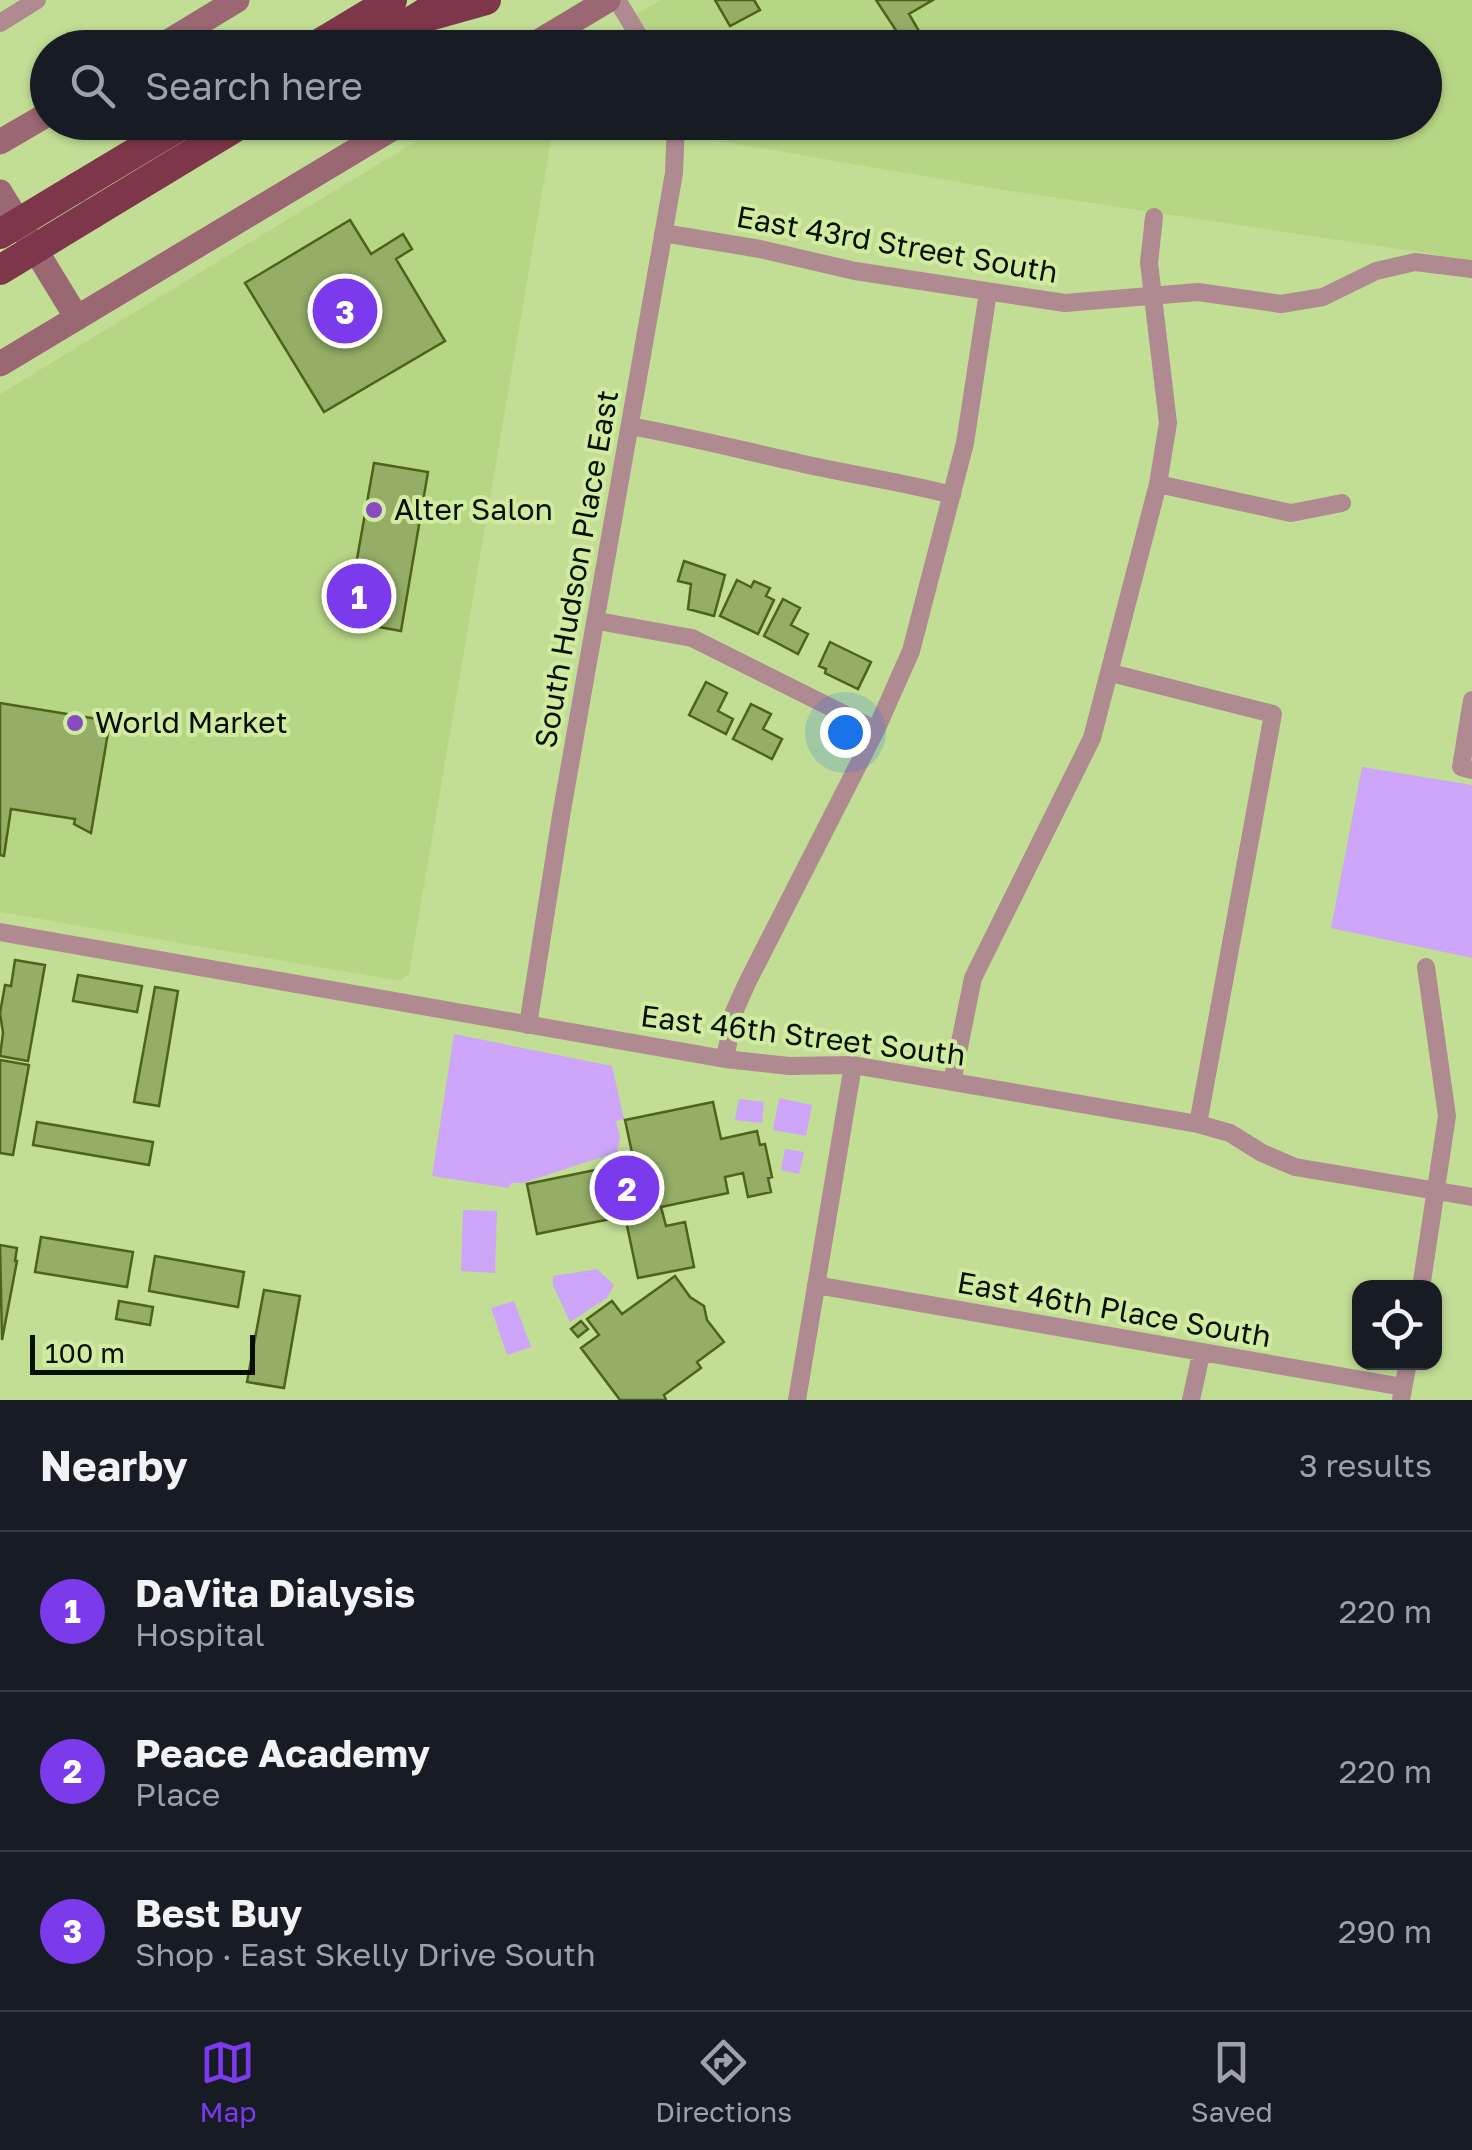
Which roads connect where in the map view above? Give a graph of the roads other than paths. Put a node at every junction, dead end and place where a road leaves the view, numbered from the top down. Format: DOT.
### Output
graph roads {
  1 [pos="37,0"];
  2 [pos="236,0"];
  3 [pos="446,0"];
  4 [pos="486,0"];
  5 [pos="608,0"];
  6 [pos="617,0"];
  7 [pos="396,6"];
  8 [pos="0,23"];
  9 [pos="187,30"];
  10 [pos="348,30"];
  11 [pos="380,30"];
  12 [pos="558,30"];
  13 [pos="633,30"];
  14 [pos="30,124"];
  15 [pos="156,140"];
  16 [pos="214,140"];
  17 [pos="373,140"];
  18 [pos="676,140"];
  19 [pos="0,142"];
  20 [pos="0,192"];
  21 [pos="1154,216"];
  22 [pos="663,233"];
  23 [pos="0,234"];
  24 [pos="1472,268"];
  25 [pos="0,270"];
  26 [pos="988,292"];
  27 [pos="1154,295"];
  28 [pos="77,318"];
  29 [pos="0,364"];
  30 [pos="630,426"];
  31 [pos="1158,484"];
  32 [pos="952,495"];
  33 [pos="1342,502"];
  34 [pos="598,621"];
  35 [pos="1111,673"];
  36 [pos="1472,700"];
  37 [pos="876,730"];
  38 [pos="1466,768"];
  39 [pos="0,932"];
  40 [pos="1426,966"];
  41 [pos="528,1025"];
  42 [pos="725,1059"];
  43 [pos="853,1065"];
  44 [pos="952,1082"];
  45 [pos="1198,1124"];
  46 [pos="1437,1190"];
  47 [pos="1472,1196"];
  48 [pos="1422,1280"];
  49 [pos="816,1285"];
  50 [pos="1201,1354"];
  51 [pos="1402,1394"];
  52 [pos="798,1400"];
  53 [pos="1192,1400"];
  1 -- 8 [label="street"];
  2 -- 9 [label="main road"];
  3 -- 7 [label="highway"];
  4 -- 7 [label="highway"];
  5 -- 12 [label="main road"];
  6 -- 13 [label="street"];
  7 -- 10 [label="highway"];
  7 -- 11 [label="highway"];
  14 -- 19 [label="main road"];
  15 -- 23 [label="highway, bridge"];
  16 -- 25 [label="highway, bridge"];
  17 -- 28 [label="main road"];
  18 -- 22 [label="street, South Hudson Place East"];
  20 -- 28 [label="main road"];
  21 -- 27 [label="street"];
  22 -- 26 [label="street, East 43rd Street South"];
  22 -- 30 [label="street, South Hudson Place East"];
  24 -- 27 [label="street, East 43rd Street South"];
  26 -- 27 [label="street, East 43rd Street South"];
  26 -- 32 [label="street"];
  27 -- 31 [label="street"];
  28 -- 29 [label="main road"];
  30 -- 32 [label="street"];
  30 -- 34 [label="street, South Hudson Place East"];
  31 -- 33 [label="street"];
  31 -- 35 [label="street"];
  32 -- 37 [label="street"];
  34 -- 37 [label="street"];
  34 -- 41 [label="street, South Hudson Place East"];
  35 -- 44 [label="street"];
  35 -- 45 [label="street"];
  36 -- 38 [label="street"];
  37 -- 42 [label="street"];
  39 -- 41 [label="street, East 46th Street South"];
  40 -- 46 [label="street"];
  41 -- 42 [label="street, East 46th Street South"];
  42 -- 43 [label="street, East 46th Street South"];
  43 -- 44 [label="street, East 46th Street South"];
  43 -- 49 [label="street"];
  44 -- 45 [label="street, East 46th Street South"];
  45 -- 46 [label="street, East 46th Street South"];
  46 -- 47 [label="street, East 46th Street South"];
  46 -- 48 [label="street"];
  49 -- 50 [label="street, East 46th Place South"];
  49 -- 52 [label="street"];
  50 -- 51 [label="street, East 46th Place South"];
  50 -- 53 [label="street"];
}
